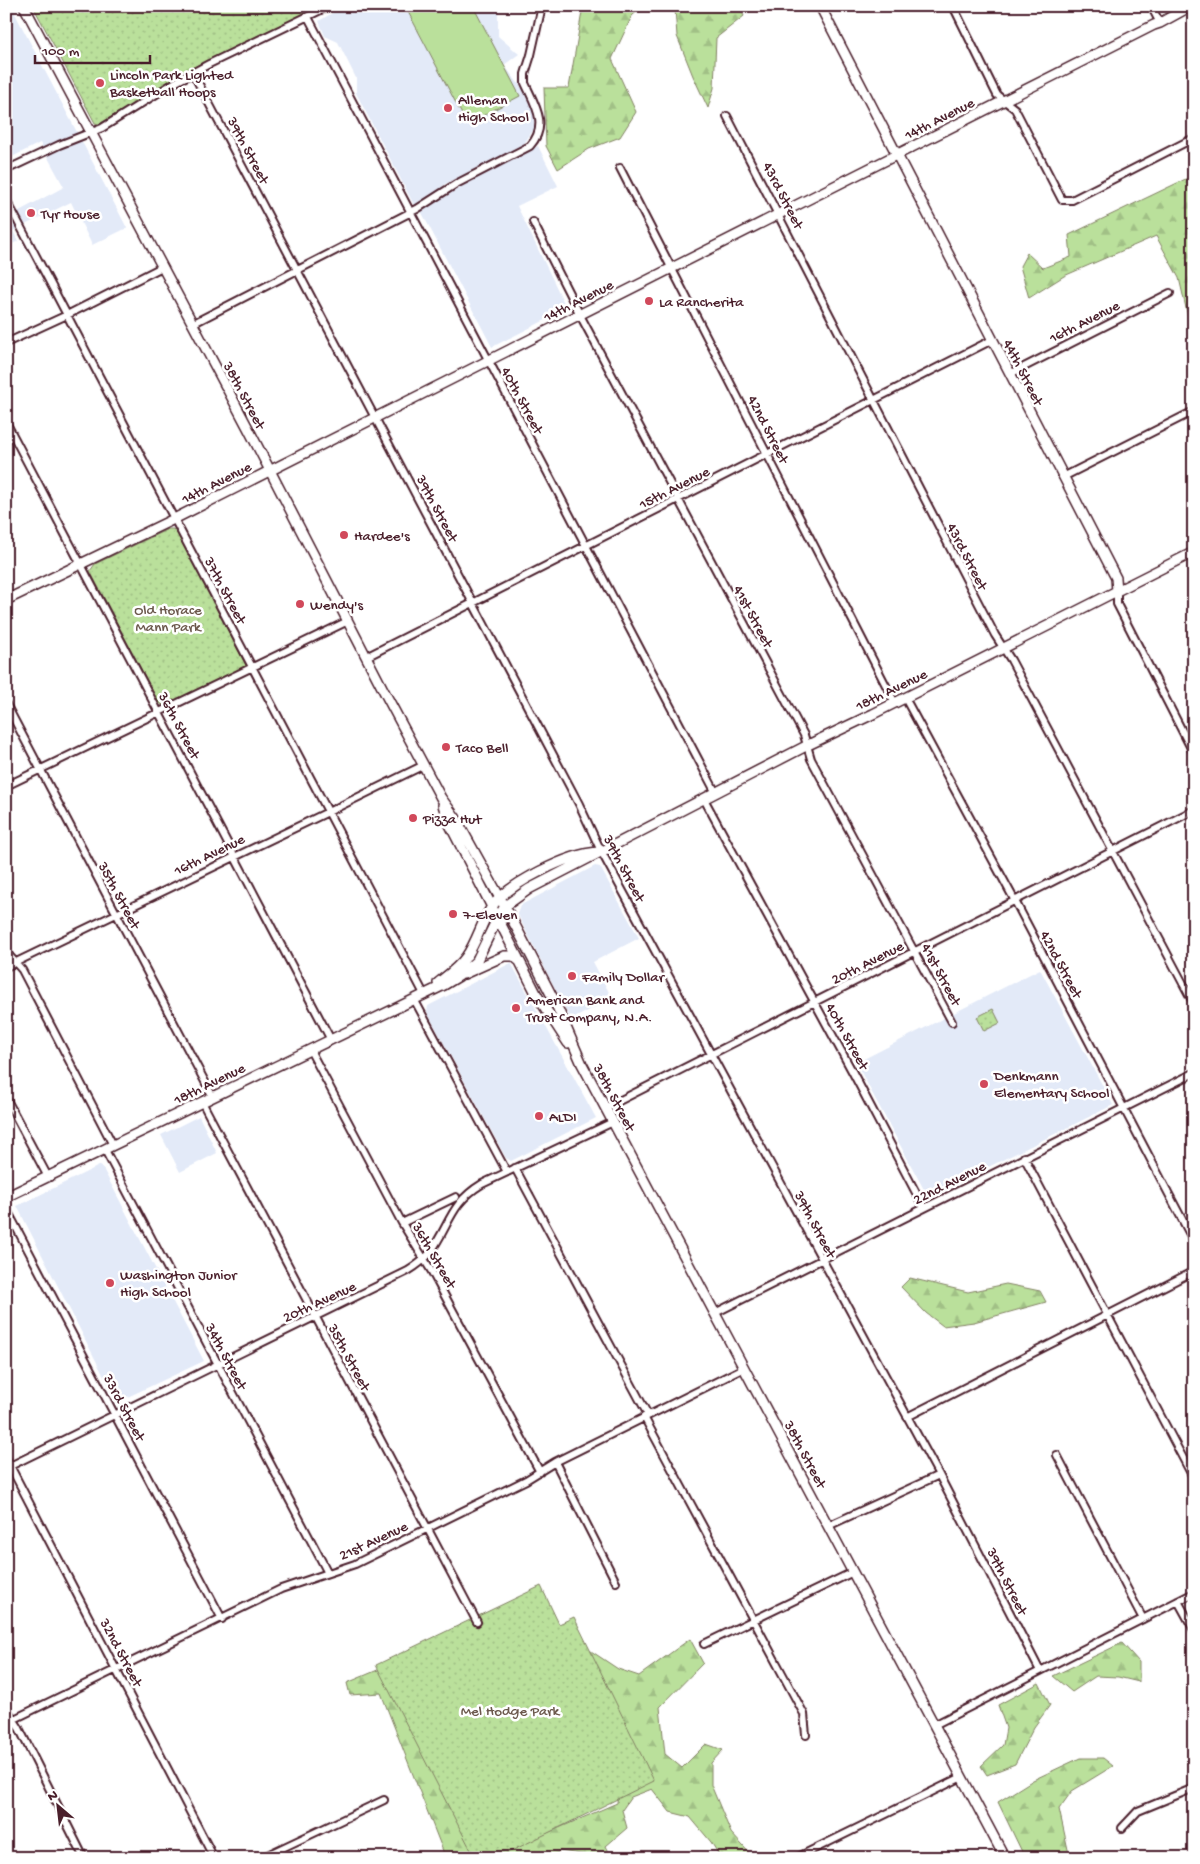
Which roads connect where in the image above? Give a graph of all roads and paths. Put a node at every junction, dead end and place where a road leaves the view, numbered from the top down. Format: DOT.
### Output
graph roads {
  1 [pos="24,6"];
  2 [pos="329,6"];
  3 [pos="542,6"];
  4 [pos="820,6"];
  5 [pos="954,6"];
  6 [pos="1151,6"];
  7 [pos="1191,6"];
  8 [pos="308,17"];
  9 [pos="1160,24"];
  10 [pos="193,73"];
  11 [pos="1005,100"];
  12 [pos="727,116"];
  13 [pos="92,133"];
  14 [pos="1194,138"];
  15 [pos="897,154"];
  16 [pos="620,168"];
  17 [pos="6,170"];
  18 [pos="6,199"];
  19 [pos="410,212"];
  20 [pos="779,214"];
  21 [pos="533,222"];
  22 [pos="162,267"];
  23 [pos="673,269"];
  24 [pos="298,270"];
  25 [pos="1170,293"];
  26 [pos="580,314"];
  27 [pos="67,315"];
  28 [pos="192,324"];
  29 [pos="992,340"];
  30 [pos="6,343"];
  31 [pos="488,361"];
  32 [pos="1010,374"];
  33 [pos="874,400"];
  34 [pos="1194,411"];
  35 [pos="376,417"];
  36 [pos="6,422"];
  37 [pos="767,453"];
  38 [pos="269,470"];
  39 [pos="1063,477"];
  40 [pos="678,500"];
  41 [pos="174,519"];
  42 [pos="586,547"];
  43 [pos="1194,552"];
  44 [pos="80,564"];
  45 [pos="1117,591"];
  46 [pos="6,600"];
  47 [pos="474,603"];
  48 [pos="348,621"];
  49 [pos="1003,648"];
  50 [pos="366,656"];
  51 [pos="254,667"];
  52 [pos="905,698"];
  53 [pos="895,703"];
  54 [pos="6,704"];
  55 [pos="159,713"];
  56 [pos="808,745"];
  57 [pos="1194,754"];
  58 [pos="424,765"];
  59 [pos="40,768"];
  60 [pos="6,786"];
  61 [pos="716,793"];
  62 [pos="441,798"];
  63 [pos="704,799"];
  64 [pos="1194,810"];
  65 [pos="328,812"];
  66 [pos="601,851"];
  67 [pos="1113,851"];
  68 [pos="235,857"];
  69 [pos="500,898"];
  70 [pos="1014,901"];
  71 [pos="505,906"];
  72 [pos="491,908"];
  73 [pos="116,914"];
  74 [pos="497,919"];
  75 [pos="916,951"];
  76 [pos="6,952"];
  77 [pos="519,961"];
  78 [pos="15,963"];
  79 [pos="6,968"];
  80 [pos="459,976"];
  81 [pos="424,994"];
  82 [pos="414,999"];
  83 [pos="815,1002"];
  84 [pos="1194,1004"];
  85 [pos="952,1022"];
  86 [pos="331,1040"];
  87 [pos="310,1050"];
  88 [pos="710,1054"];
  89 [pos="582,1064"];
  90 [pos="1194,1073"];
  91 [pos="213,1097"];
  92 [pos="6,1098"];
  93 [pos="202,1102"];
  94 [pos="605,1108"];
  95 [pos="1123,1108"];
  96 [pos="613,1122"];
  97 [pos="109,1148"];
  98 [pos="1024,1158"];
  99 [pos="515,1168"];
  100 [pos="507,1172"];
  101 [pos="48,1177"];
  102 [pos="6,1197"];
  103 [pos="456,1197"];
  104 [pos="6,1208"];
  105 [pos="924,1208"];
  106 [pos="402,1224"];
  107 [pos="1194,1242"];
  108 [pos="424,1258"];
  109 [pos="822,1260"];
  110 [pos="1194,1271"];
  111 [pos="716,1314"];
  112 [pos="1107,1314"];
  113 [pos="315,1317"];
  114 [pos="218,1365"];
  115 [pos="744,1368"];
  116 [pos="115,1415"];
  117 [pos="646,1416"];
  118 [pos="907,1417"];
  119 [pos="1057,1455"];
  120 [pos="6,1458"];
  121 [pos="554,1462"];
  122 [pos="8,1467"];
  123 [pos="540,1472"];
  124 [pos="938,1475"];
  125 [pos="1194,1479"];
  126 [pos="828,1526"];
  127 [pos="427,1528"];
  128 [pos="853,1572"];
  129 [pos="328,1573"];
  130 [pos="616,1582"];
  131 [pos="1194,1593"];
  132 [pos="1178,1601"];
  133 [pos="222,1619"];
  134 [pos="753,1619"];
  135 [pos="1143,1619"];
  136 [pos="477,1622"];
  137 [pos="1194,1630"];
  138 [pos="704,1644"];
  139 [pos="117,1669"];
  140 [pos="1040,1671"];
  141 [pos="6,1708"];
  142 [pos="13,1719"];
  143 [pos="6,1722"];
  144 [pos="934,1724"];
  145 [pos="806,1735"];
  146 [pos="962,1777"];
  147 [pos="1194,1788"];
  148 [pos="384,1800"];
  149 [pos="1122,1828"];
  150 [pos="84,1858"];
  151 [pos="214,1858"];
  152 [pos="261,1858"];
  153 [pos="796,1858"];
  154 [pos="1005,1858"];
  1 -- 13 [label="street, 38th Street"];
  2 -- 8 [label="street"];
  3 -- 19 [label="street"];
  4 -- 15 [label="street, 44th Street"];
  5 -- 11 [label="street"];
  6 -- 9 [label="street"];
  7 -- 9 [label="street"];
  8 -- 10 [label="street"];
  8 -- 19 [label="street, 40th Street"];
  9 -- 11 [label="street, 14th Avenue"];
  10 -- 13 [label="street"];
  10 -- 24 [label="street, 39th Street"];
  11 -- 14 [label="street"];
  11 -- 15 [label="street, 14th Avenue"];
  12 -- 20 [label="street, 43rd Street"];
  13 -- 17 [label="street"];
  13 -- 22 [label="street, 38th Street"];
  15 -- 20 [label="street, 14th Avenue"];
  15 -- 29 [label="street, 44th Street"];
  16 -- 23 [label="street, 42nd Street"];
  18 -- 27 [label="street, 37th Street"];
  19 -- 24 [label="street"];
  19 -- 31 [label="street, 40th Street"];
  20 -- 23 [label="street, 14th Avenue"];
  20 -- 33 [label="street, 43rd Street"];
  21 -- 26 [label="street, 41st Street"];
  22 -- 27 [label="street"];
  22 -- 28 [label="street, 38th Street"];
  23 -- 26 [label="street, 14th Avenue"];
  23 -- 37 [label="street, 42nd Street"];
  24 -- 28 [label="street"];
  24 -- 35 [label="street, 39th Street"];
  25 -- 32 [label="street, 16th Avenue"];
  26 -- 31 [label="street, 14th Avenue"];
  26 -- 40 [label="street, 41st Street"];
  27 -- 30 [label="street"];
  27 -- 41 [label="street, 37th Street"];
  28 -- 38 [label="street, 38th Street"];
  29 -- 32 [label="street, 44th Street"];
  29 -- 33 [label="street, 15th Avenue"];
  31 -- 35 [label="street, 14th Avenue"];
  31 -- 42 [label="street, 40th Street"];
  32 -- 39 [label="street, 44th Street"];
  33 -- 37 [label="street, 15th Avenue"];
  33 -- 49 [label="street, 43rd Street"];
  34 -- 39 [label="street"];
  35 -- 38 [label="street, 14th Avenue"];
  35 -- 47 [label="street, 39th Street"];
  36 -- 44 [label="street, 36th Street"];
  37 -- 40 [label="street, 15th Avenue"];
  37 -- 53 [label="street, 42nd Street"];
  38 -- 41 [label="street, 14th Avenue"];
  38 -- 48 [label="street, 38th Street"];
  39 -- 45 [label="street, 44th Street"];
  40 -- 42 [label="street, 15th Avenue"];
  40 -- 56 [label="street, 41st Street"];
  41 -- 44 [label="street, 14th Avenue"];
  41 -- 51 [label="street, 37th Street"];
  42 -- 47 [label="street, 15th Avenue"];
  42 -- 61 [label="street, 40th Street"];
  43 -- 45 [label="street, 18th Avenue"];
  44 -- 46 [label="street, 14th Avenue"];
  44 -- 55 [label="street, 36th Street"];
  45 -- 49 [label="street, 18th Avenue"];
  45 -- 57 [label="street, 44th Street"];
  47 -- 50 [label="street, 15th Avenue"];
  47 -- 66 [label="street, 39th Street"];
  48 -- 50 [label="street, 38th Street"];
  48 -- 51 [label="street"];
  49 -- 52 [label="street, 18th Avenue"];
  49 -- 67 [label="street, 43rd Street"];
  50 -- 58 [label="street, 38th Street"];
  51 -- 55 [label="street"];
  51 -- 65 [label="street, 37th Street"];
  52 -- 53 [label="street, 18th Avenue"];
  52 -- 70 [label="street, 42nd Street"];
  53 -- 56 [label="street, 18th Avenue"];
  54 -- 59 [label="street, 35th Street"];
  55 -- 59 [label="street"];
  55 -- 68 [label="street, 36th Street"];
  56 -- 61 [label="street, 18th Avenue"];
  56 -- 75 [label="street, 41st Street"];
  58 -- 62 [label="street, 38th Street"];
  58 -- 65 [label="street, 16th Avenue"];
  59 -- 60 [label="street"];
  59 -- 73 [label="street, 35th Street"];
  61 -- 63 [label="street, 18th Avenue"];
  62 -- 69 [label="street, 38th Street"];
  62 -- 72 [label="street, 38th Street"];
  63 -- 66 [label="street, 18th Avenue"];
  63 -- 83 [label="street, 40th Street"];
  64 -- 67 [label="street, 20th Avenue"];
  65 -- 68 [label="street, 16th Avenue"];
  65 -- 81 [label="street, 37th Street"];
  66 -- 69 [label="street, 18th Avenue"];
  66 -- 71 [label="street, 18th Avenue"];
  66 -- 88 [label="street, 39th Street"];
  67 -- 70 [label="street, 20th Avenue"];
  67 -- 84 [label="street, 43rd Street"];
  68 -- 73 [label="street, 16th Avenue"];
  68 -- 86 [label="street, 36th Street"];
  69 -- 71 [label="street, 38th Street"];
  69 -- 72 [label="street, 18th Avenue"];
  70 -- 75 [label="street, 20th Avenue"];
  70 -- 95 [label="street, 42nd Street"];
  71 -- 74 [label="street, 18th Avenue"];
  71 -- 89 [label="street, 38th Street"];
  72 -- 74 [label="street, 38th Street"];
  72 -- 81 [label="street, 18th Avenue"];
  73 -- 78 [label="street, 16th Avenue"];
  73 -- 91 [label="street, 35th Street"];
  74 -- 77 [label="street, 38th Street"];
  74 -- 80 [label="street, 18th Avenue"];
  75 -- 83 [label="street, 20th Avenue"];
  75 -- 85 [label="street, 41st Street"];
  76 -- 78 [label="street, 34th Street"];
  77 -- 80 [label="street"];
  77 -- 89 [label="street, 38th Street"];
  78 -- 79 [label="street, 16th Avenue"];
  78 -- 97 [label="street, 34th Street"];
  80 -- 81 [label="street, 18th Avenue"];
  81 -- 82 [label="street, 18th Avenue"];
  82 -- 86 [label="street, 18th Avenue"];
  82 -- 100 [label="street"];
  83 -- 88 [label="street, 20th Avenue"];
  83 -- 105 [label="street, 40th Street"];
  86 -- 87 [label="street, 18th Avenue"];
  87 -- 91 [label="street, 18th Avenue"];
  87 -- 106 [label="street, 36th Street"];
  88 -- 94 [label="street, 20th Avenue"];
  88 -- 109 [label="street, 39th Street"];
  89 -- 94 [label="street, 38th Street"];
  90 -- 95 [label="street, 22nd Avenue"];
  91 -- 93 [label="street, 18th Avenue"];
  92 -- 101 [label="street"];
  93 -- 97 [label="street, 18th Avenue"];
  93 -- 113 [label="street, 35th Street"];
  94 -- 96 [label="street, 38th Street"];
  95 -- 98 [label="street, 22nd Avenue"];
  95 -- 107 [label="street, 42nd Street"];
  96 -- 99 [label="street, 20th Avenue"];
  96 -- 111 [label="street, 38th Street"];
  97 -- 101 [label="street, 18th Avenue"];
  97 -- 114 [label="street, 34th Street"];
  98 -- 105 [label="street, 22nd Avenue"];
  98 -- 112 [label="street"];
  99 -- 100 [label="street, 20th Avenue"];
  99 -- 117 [label="street"];
  100 -- 108 [label="street, 20th Avenue"];
  101 -- 102 [label="street, 18th Avenue"];
  103 -- 106 [label="street"];
  104 -- 116 [label="street, 33rd Street"];
  105 -- 109 [label="street, 22nd Avenue"];
  106 -- 108 [label="street, 36th Street"];
  108 -- 113 [label="street, 20th Avenue"];
  108 -- 123 [label="street, 36th Street"];
  109 -- 111 [label="street, 22nd Avenue"];
  109 -- 118 [label="street, 39th Street"];
  110 -- 112 [label="street"];
  111 -- 115 [label="street, 38th Street"];
  112 -- 118 [label="street"];
  112 -- 125 [label="street"];
  113 -- 114 [label="street, 20th Avenue"];
  113 -- 127 [label="street, 35th Street"];
  114 -- 116 [label="street, 20th Avenue"];
  114 -- 129 [label="street, 34th Street"];
  115 -- 117 [label="street, 21st Avenue"];
  115 -- 126 [label="street, 38th Street"];
  116 -- 122 [label="street, 20th Avenue"];
  116 -- 133 [label="street, 33rd Street"];
  117 -- 121 [label="street, 21st Avenue"];
  117 -- 134 [label="street"];
  118 -- 124 [label="street, 39th Street"];
  119 -- 135 [label="street"];
  120 -- 122 [label="street, 32nd Street"];
  121 -- 123 [label="street, 21st Avenue"];
  121 -- 130 [label="street"];
  122 -- 139 [label="street, 32nd Street"];
  123 -- 127 [label="street, 21st Avenue"];
  124 -- 126 [label="street"];
  124 -- 140 [label="street, 39th Street"];
  126 -- 128 [label="street, 38th Street"];
  127 -- 129 [label="street, 21st Avenue"];
  127 -- 136 [label="street, 35th Street"];
  128 -- 134 [label="street"];
  128 -- 144 [label="street, 38th Street"];
  129 -- 133 [label="street, 21st Avenue"];
  131 -- 132 [label="street"];
  132 -- 135 [label="street"];
  132 -- 137 [label="street"];
  133 -- 139 [label="street, 21st Avenue"];
  134 -- 138 [label="street"];
  134 -- 145 [label="street"];
  135 -- 140 [label="street"];
  139 -- 142 [label="street, 21st Avenue"];
  139 -- 151 [label="street, 32nd Street"];
  140 -- 144 [label="street"];
  141 -- 142 [label="street"];
  142 -- 143 [label="street, 21st Avenue"];
  142 -- 150 [label="street"];
  144 -- 146 [label="street, 38th Street"];
  146 -- 153 [label="street"];
  146 -- 154 [label="street, 38th Street"];
  147 -- 149 [label="street"];
  148 -- 152 [label="street"];
}
